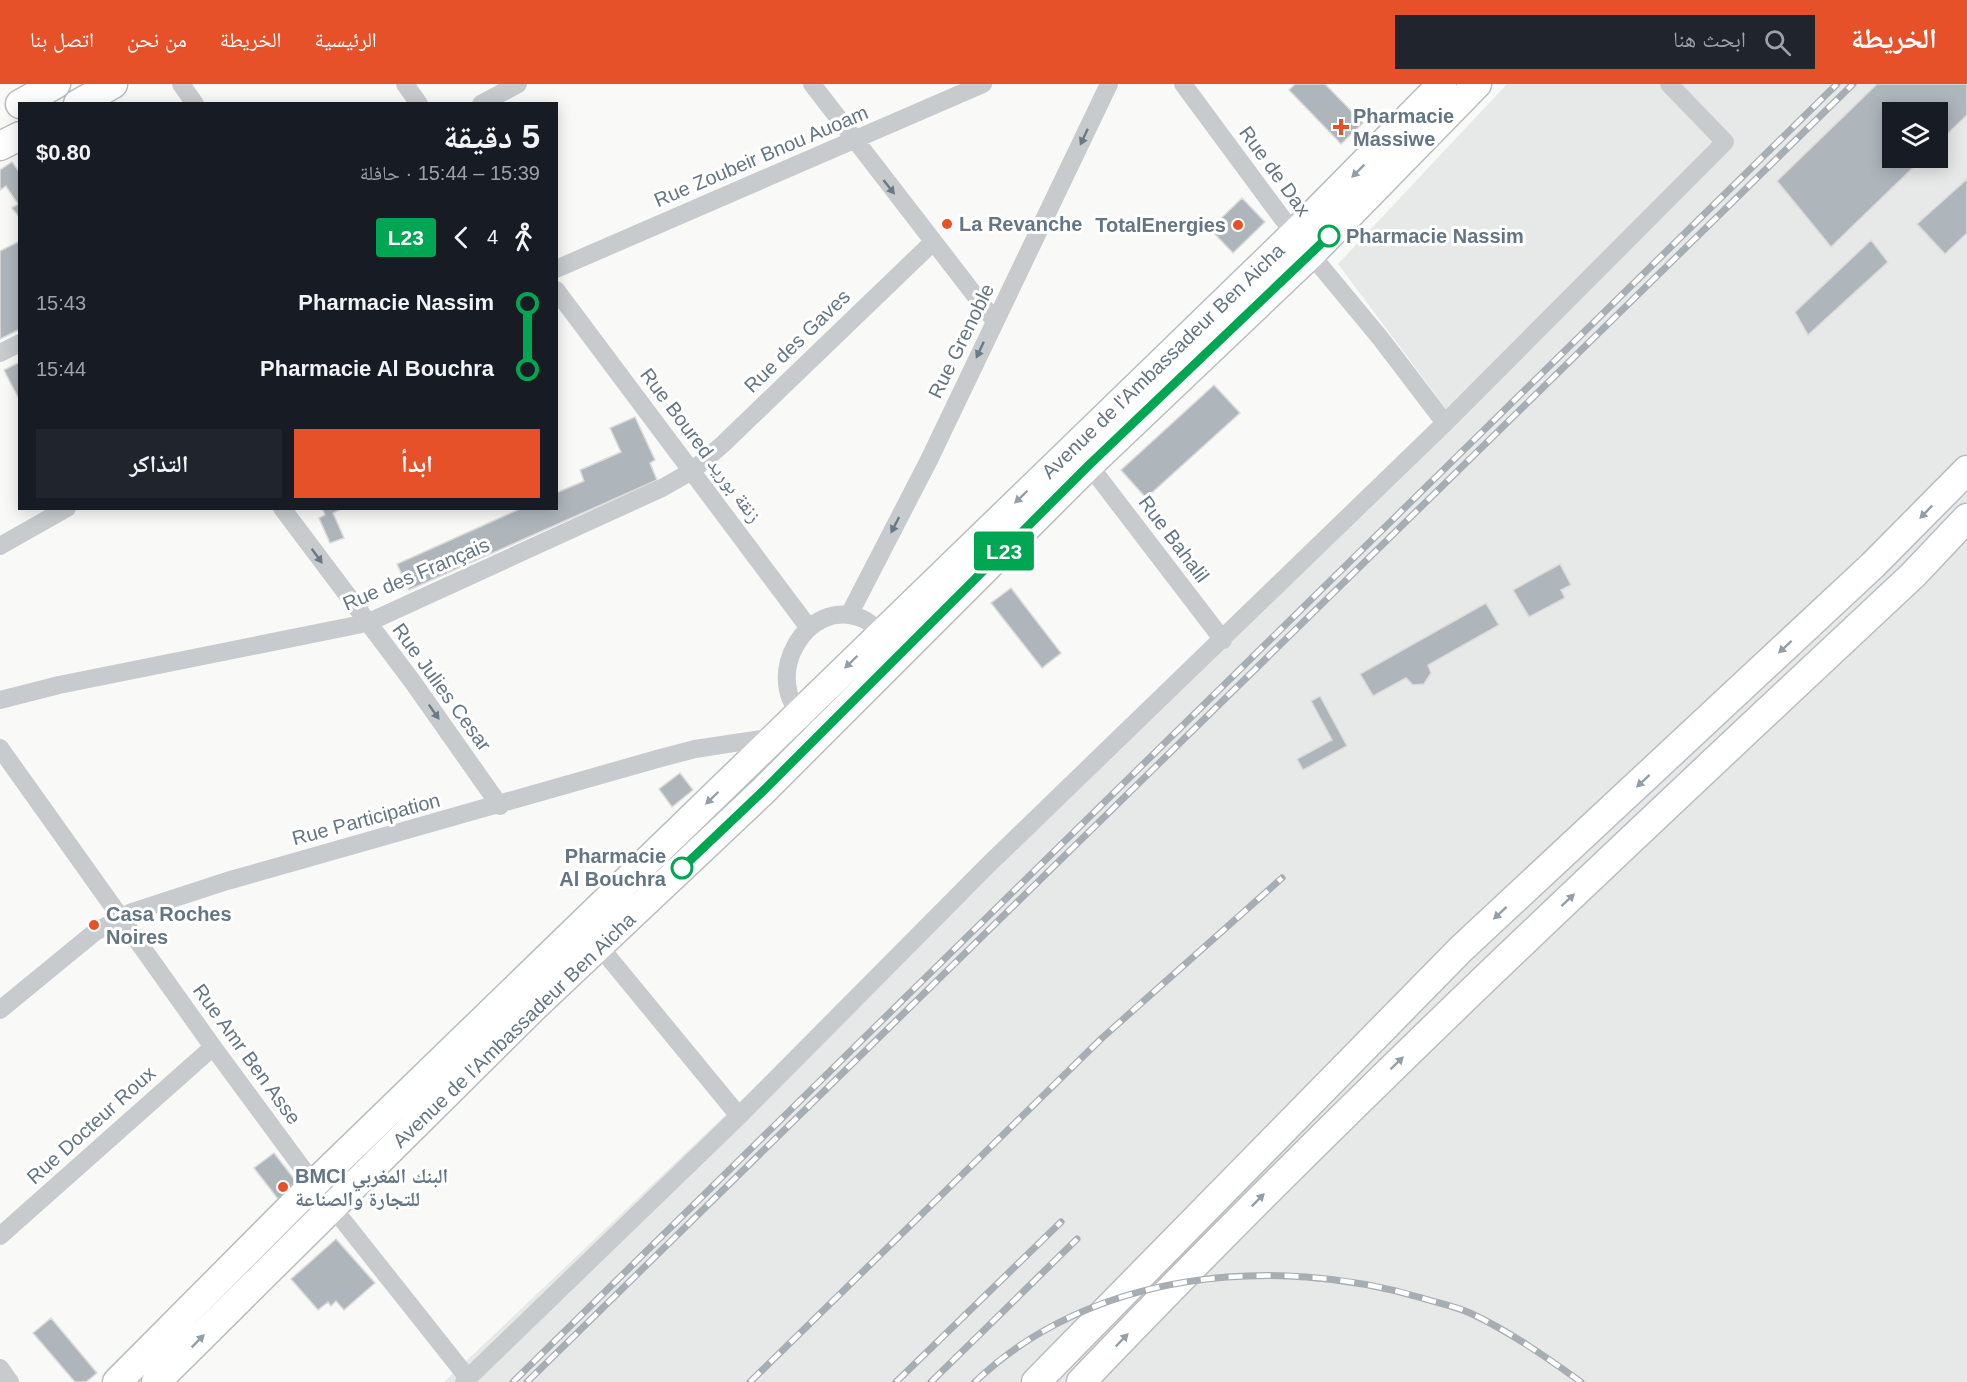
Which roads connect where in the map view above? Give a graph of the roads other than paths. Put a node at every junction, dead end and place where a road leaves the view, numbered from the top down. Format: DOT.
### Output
graph roads {
  1 [pos="56,84"];
  2 [pos="113,84"];
  3 [pos="181,84"];
  4 [pos="405,84"];
  5 [pos="518,84"];
  6 [pos="812,84"];
  7 [pos="983,84"];
  8 [pos="1109,84"];
  9 [pos="1183,84"];
  10 [pos="1442,84"];
  11 [pos="1477,84"];
  12 [pos="1669,84"];
  13 [pos="24,102"];
  14 [pos="82,102"];
  15 [pos="194,102"];
  16 [pos="418,102"];
  17 [pos="485,102"];
  18 [pos="18,105"];
  19 [pos="0,114"];
  20 [pos="854,141"];
  21 [pos="933,242"];
  22 [pos="1303,244"];
  23 [pos="558,268"];
  24 [pos="558,293"];
  25 [pos="994,320"];
  26 [pos="18,344"];
  27 [pos="0,353"];
  28 [pos="1445,423"];
  29 [pos="1089,465"];
  30 [pos="1967,470"];
  31 [pos="692,471"];
  32 [pos="63,510"];
  33 [pos="283,510"];
  34 [pos="1967,518"];
  35 [pos="0,546"];
  36 [pos="849,615"];
  37 [pos="367,623"];
  38 [pos="809,628"];
  39 [pos="880,634"];
  40 [pos="1222,640"];
  41 [pos="901,655"];
  42 [pos="0,700"];
  43 [pos="798,712"];
  44 [pos="823,732"];
  45 [pos="774,737"];
  46 [pos="0,748"];
  47 [pos="500,806"];
  48 [pos="120,917"];
  49 [pos="600,946"];
  50 [pos="0,1010"];
  51 [pos="213,1047"];
  52 [pos="739,1116"];
  53 [pos="314,1184"];
  54 [pos="333,1204"];
  55 [pos="0,1236"];
  56 [pos="1142,1272"];
  57 [pos="1168,1291"];
  58 [pos="0,1368"];
  59 [pos="466,1380"];
  60 [pos="10,1382"];
  61 [pos="117,1382"];
  62 [pos="156,1382"];
  63 [pos="1036,1382"];
  64 [pos="1082,1382"];
  1 -- 13 [label="main road"];
  2 -- 14 [label="main road"];
  3 -- 15 [label="street"];
  4 -- 16 [label="street"];
  5 -- 17 [label="street"];
  6 -- 20 [label="street"];
  7 -- 20 [label="street, Rue Zoubeir Bnou Auoam"];
  8 -- 25 [label="street, Rue Grenoble, one-way"];
  9 -- 22 [label="street, Rue de Dax"];
  10 -- 22 [label="main road, Avenue de l'Ambassadeur Ben Aicha, one-way"];
  11 -- 22 [label="main road, Avenue de l'Ambassadeur Ben Aicha"];
  12 -- 28 [label="street"];
  18 -- 19 [label="main road"];
  20 -- 21 [label="street, one-way"];
  20 -- 23 [label="street, Rue Zoubeir Bnou Auoam"];
  21 -- 25 [label="street"];
  21 -- 31 [label="street, Rue des Gaves"];
  22 -- 28 [label="street, Rue de Dax"];
  22 -- 29 [label="main road, Avenue de l'Ambassadeur Ben Aicha"];
  22 -- 39 [label="main road, Avenue de l'Ambassadeur Ben Aicha, one-way"];
  24 -- 31 [label="street, Rue Boured زنقة بوريد"];
  25 -- 36 [label="street, Rue Grenoble, one-way"];
  26 -- 27 [label="street"];
  28 -- 40 [label="street"];
  29 -- 40 [label="street, Rue Bahalil"];
  29 -- 41 [label="main road, Avenue de l'Ambassadeur Ben Aicha"];
  30 -- 56 [label="main road, one-way"];
  31 -- 37 [label="street, Rue des Français"];
  31 -- 38 [label="street, Rue Boured زنقة بوريد"];
  32 -- 35 [label="street"];
  33 -- 37 [label="street, Rue Julies Cesar, one-way"];
  57 -- 34 [label="main road, one-way"];
  36 -- 38 [label="street"];
  36 -- 39 [label="street"];
  37 -- 42 [label="street, Rue des Français"];
  37 -- 47 [label="street, Rue Julies Cesar, one-way"];
  38 -- 43 [label="street"];
  39 -- 41 [label="street"];
  39 -- 43 [label="main road, Avenue de l'Ambassadeur Ben Aicha, one-way"];
  40 -- 52 [label="street"];
  41 -- 44 [label="main road, Avenue de l'Ambassadeur Ben Aicha"];
  43 -- 44 [label="street"];
  43 -- 45 [label="main road, Avenue de l'Ambassadeur Ben Aicha"];
  44 -- 49 [label="main road, Avenue de l'Ambassadeur Ben Aicha"];
  45 -- 47 [label="street, Rue Participation"];
  45 -- 53 [label="main road, Avenue de l'Ambassadeur Ben Aicha, one-way"];
  46 -- 48 [label="street, Rue Amr Ben Asse"];
  47 -- 48 [label="street, Rue Participation"];
  48 -- 50 [label="street, Rue Participation"];
  48 -- 51 [label="street, Rue Amr Ben Asse"];
  49 -- 52 [label="street"];
  49 -- 54 [label="main road, Avenue de l'Ambassadeur Ben Aicha"];
  51 -- 53 [label="street, Rue Amr Ben Asse"];
  51 -- 55 [label="street, Rue Docteur Roux"];
  52 -- 59 [label="street"];
  53 -- 54 [label="street, Rue Amr Ben Asse"];
  53 -- 61 [label="main road, Avenue de l'Ambassadeur Ben Aicha"];
  54 -- 59 [label="street, Rue Amr Ben Asse"];
  62 -- 54 [label="main road, Avenue de l'Ambassadeur Ben Aicha, one-way"];
  56 -- 57 [label="main road"];
  56 -- 63 [label="main road"];
  64 -- 57 [label="main road, one-way"];
  58 -- 60 [label="street"];
}
